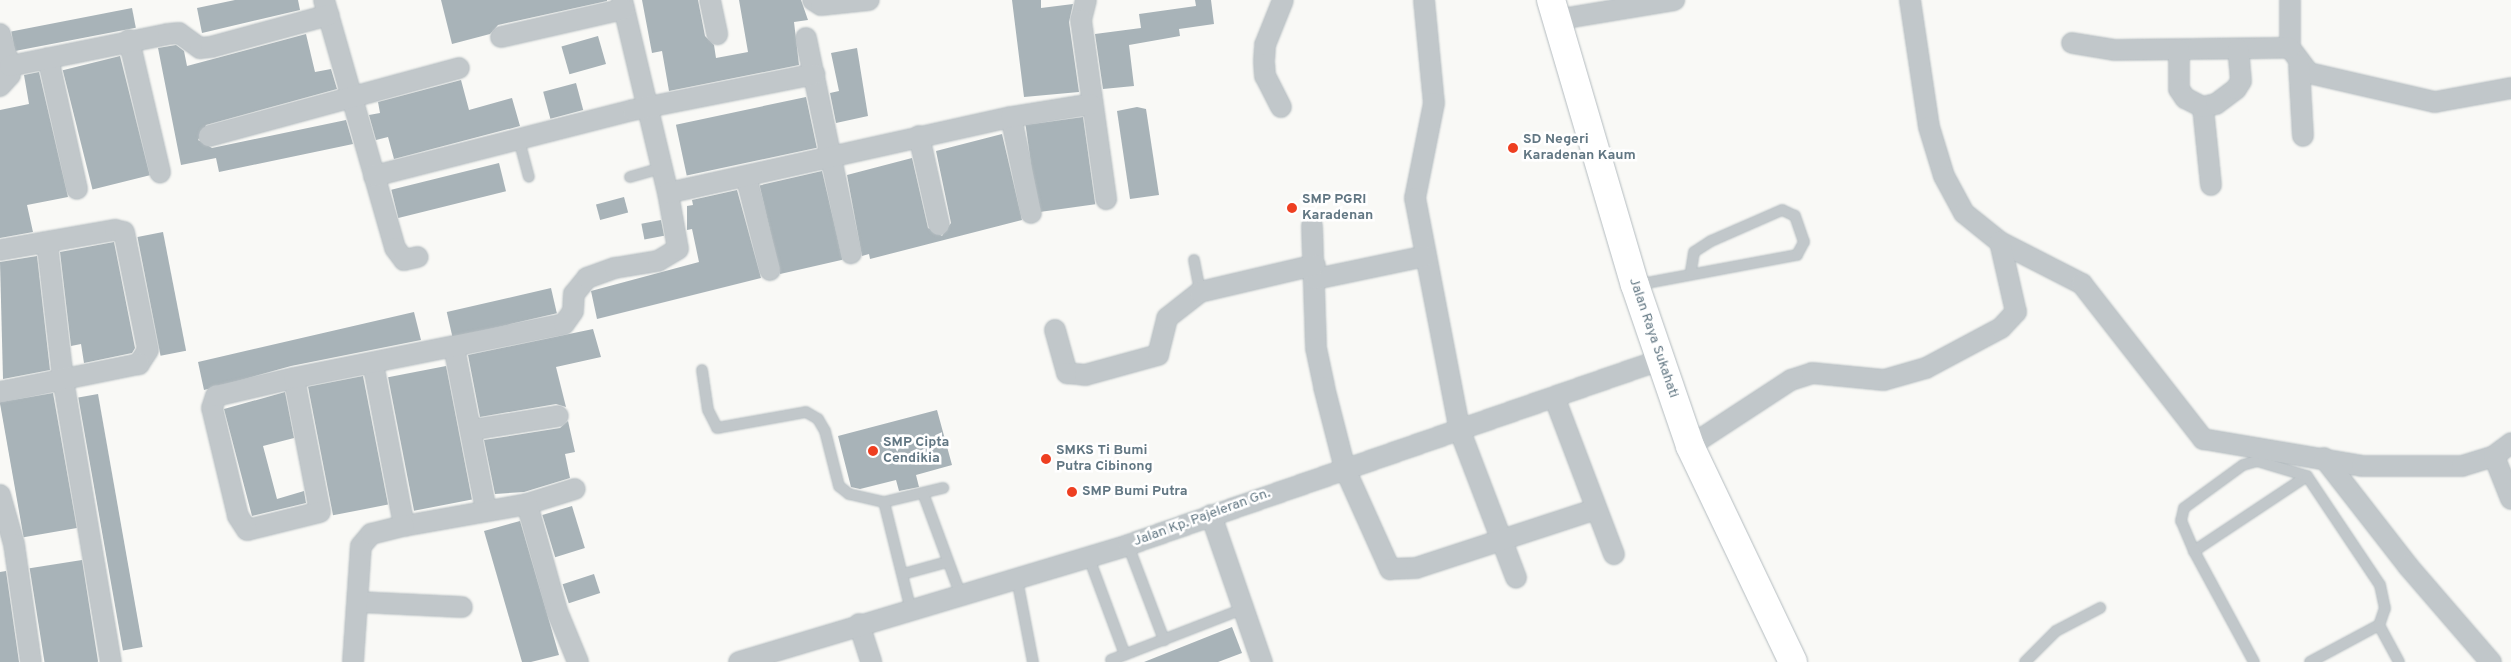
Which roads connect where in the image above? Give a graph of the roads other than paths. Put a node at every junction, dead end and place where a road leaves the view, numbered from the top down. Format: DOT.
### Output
graph roads {
  1 [pos="710,0"];
  2 [pos="813,0"];
  3 [pos="869,0"];
  4 [pos="1086,0"];
  5 [pos="1283,0"];
  6 [pos="1424,0"];
  7 [pos="1674,0"];
  8 [pos="1910,0"];
  9 [pos="2290,0"];
  10 [pos="623,5"];
  11 [pos="327,8"];
  12 [pos="1553,10"];
  13 [pos="0,34"];
  14 [pos="716,34"];
  15 [pos="501,37"];
  16 [pos="806,38"];
  17 [pos="129,40"];
  18 [pos="2072,43"];
  19 [pos="2238,49"];
  20 [pos="2179,50"];
  21 [pos="2295,57"];
  22 [pos="48,58"];
  23 [pos="10,66"];
  24 [pos="459,68"];
  25 [pos="814,74"];
  26 [pos="0,86"];
  27 [pos="2511,88"];
  28 [pos="354,97"];
  29 [pos="1091,104"];
  30 [pos="1281,107"];
  31 [pos="2203,107"];
  32 [pos="647,109"];
  33 [pos="1010,117"];
  34 [pos="209,136"];
  35 [pos="920,136"];
  36 [pos="2304,136"];
  37 [pos="519,140"];
  38 [pos="831,158"];
  39 [pos="662,168"];
  40 [pos="160,172"];
  41 [pos="374,176"];
  42 [pos="746,176"];
  43 [pos="528,177"];
  44 [pos="630,177"];
  45 [pos="2211,185"];
  46 [pos="77,189"];
  47 [pos="668,193"];
  48 [pos="1106,199"];
  49 [pos="1031,213"];
  50 [pos="939,225"];
  51 [pos="1312,226"];
  52 [pos="47,242"];
  53 [pos="2000,242"];
  54 [pos="0,250"];
  55 [pos="851,253"];
  56 [pos="1426,256"];
  57 [pos="418,257"];
  58 [pos="1194,260"];
  59 [pos="770,270"];
  60 [pos="1316,272"];
  61 [pos="1691,272"];
  62 [pos="1635,285"];
  63 [pos="1200,292"];
  64 [pos="1055,330"];
  65 [pos="454,347"];
  66 [pos="1660,360"];
  67 [pos="373,363"];
  68 [pos="702,370"];
  69 [pos="294,378"];
  70 [pos="63,379"];
  71 [pos="0,392"];
  72 [pos="1554,399"];
  73 [pos="558,416"];
  74 [pos="471,430"];
  75 [pos="1460,431"];
  76 [pos="2511,443"];
  77 [pos="1690,446"];
  78 [pos="2494,456"];
  79 [pos="2324,458"];
  80 [pos="1345,469"];
  81 [pos="2307,476"];
  82 [pos="943,488"];
  83 [pos="575,490"];
  84 [pos="923,493"];
  85 [pos="0,495"];
  86 [pos="2511,499"];
  87 [pos="884,502"];
  88 [pos="527,504"];
  89 [pos="486,510"];
  90 [pos="1596,510"];
  91 [pos="1211,515"];
  92 [pos="404,526"];
  93 [pos="1500,539"];
  94 [pos="7,544"];
  95 [pos="1128,545"];
  96 [pos="2194,551"];
  97 [pos="1614,554"];
  98 [pos="1089,558"];
  99 [pos="947,562"];
  100 [pos="903,574"];
  101 [pos="1516,578"];
  102 [pos="1017,579"];
  103 [pos="961,596"];
  104 [pos="358,602"];
  105 [pos="462,607"];
  106 [pos="1245,608"];
  107 [pos="2100,608"];
  108 [pos="911,610"];
  109 [pos="859,624"];
  110 [pos="2379,625"];
  111 [pos="1164,640"];
  112 [pos="1125,655"];
  113 [pos="1111,660"];
  114 [pos="31,662"];
  115 [pos="112,662"];
  116 [pos="353,662"];
  117 [pos="578,662"];
  118 [pos="739,662"];
  119 [pos="872,662"];
  120 [pos="1033,662"];
  121 [pos="1262,662"];
  122 [pos="1793,662"];
  123 [pos="2025,662"];
  124 [pos="2254,662"];
  125 [pos="2310,662"];
  126 [pos="2399,662"];
  127 [pos="2491,662"];
  1 -- 14 [label="street"];
  2 -- 3 [label="street"];
  4 -- 29 [label="street"];
  5 -- 30 [label="street"];
  6 -- 56 [label="street"];
  7 -- 12 [label="street"];
  8 -- 53 [label="street"];
  9 -- 21 [label="street"];
  10 -- 15 [label="street"];
  10 -- 32 [label="street"];
  11 -- 17 [label="street"];
  11 -- 28 [label="street"];
  12 -- 62 [label="main road, Jalan Raya Sukahati"];
  13 -- 23 [label="street"];
  16 -- 25 [label="street"];
  17 -- 22 [label="street"];
  17 -- 40 [label="street"];
  18 -- 20 [label="street"];
  19 -- 20 [label="street"];
  19 -- 21 [label="street"];
  19 -- 31 [label="street"];
  20 -- 31 [label="street"];
  21 -- 27 [label="street"];
  21 -- 36 [label="street"];
  22 -- 23 [label="street"];
  22 -- 46 [label="street"];
  23 -- 26 [label="street"];
  24 -- 28 [label="street"];
  25 -- 32 [label="street"];
  25 -- 38 [label="street"];
  28 -- 34 [label="street"];
  28 -- 41 [label="street"];
  29 -- 33 [label="street"];
  29 -- 48 [label="street"];
  31 -- 45 [label="street"];
  32 -- 37 [label="street"];
  32 -- 39 [label="street"];
  33 -- 35 [label="street"];
  33 -- 49 [label="street"];
  35 -- 38 [label="street"];
  35 -- 50 [label="street"];
  37 -- 41 [label="street"];
  37 -- 43 [label="lane"];
  38 -- 42 [label="street"];
  38 -- 55 [label="street"];
  39 -- 44 [label="lane"];
  39 -- 47 [label="street"];
  41 -- 57 [label="street"];
  42 -- 47 [label="street"];
  42 -- 59 [label="street"];
  47 -- 65 [label="street"];
  51 -- 60 [label="street"];
  52 -- 54 [label="street"];
  52 -- 70 [label="street"];
  52 -- 70 [label="street"];
  53 -- 77 [label="street"];
  53 -- 79 [label="street"];
  56 -- 60 [label="street"];
  56 -- 75 [label="street"];
  58 -- 63 [label="lane"];
  60 -- 63 [label="street"];
  60 -- 80 [label="street"];
  61 -- 61 [label="lane"];
  61 -- 62 [label="lane"];
  62 -- 66 [label="main road, Jalan Raya Sukahati"];
  63 -- 64 [label="street"];
  65 -- 67 [label="street"];
  65 -- 74 [label="street"];
  66 -- 72 [label="street, Jalan Kp. Pajeleran Gn."];
  66 -- 77 [label="main road, Jalan Raya Sukahati"];
  67 -- 69 [label="street"];
  67 -- 92 [label="street"];
  68 -- 87 [label="lane"];
  69 -- 69 [label="street"];
  70 -- 71 [label="street"];
  70 -- 115 [label="street"];
  72 -- 75 [label="street, Jalan Kp. Pajeleran Gn."];
  72 -- 90 [label="street"];
  73 -- 74 [label="street"];
  74 -- 89 [label="street"];
  75 -- 80 [label="street, Jalan Kp. Pajeleran Gn."];
  75 -- 93 [label="street"];
  76 -- 78 [label="street"];
  77 -- 122 [label="main road, Jalan Raya Sukahati"];
  78 -- 79 [label="street"];
  78 -- 86 [label="street"];
  79 -- 127 [label="street"];
  80 -- 91 [label="street, Jalan Kp. Pajeleran Gn."];
  80 -- 93 [label="street"];
  81 -- 96 [label="lane"];
  81 -- 96 [label="lane"];
  81 -- 110 [label="lane"];
  82 -- 84 [label="lane"];
  83 -- 88 [label="street"];
  84 -- 87 [label="lane"];
  84 -- 99 [label="lane"];
  85 -- 94 [label="street"];
  87 -- 100 [label="lane"];
  88 -- 89 [label="street"];
  88 -- 117 [label="street"];
  89 -- 92 [label="street"];
  90 -- 93 [label="street"];
  90 -- 97 [label="street"];
  91 -- 95 [label="street, Jalan Kp. Pajeleran Gn."];
  91 -- 106 [label="street"];
  92 -- 104 [label="street"];
  93 -- 101 [label="street"];
  94 -- 114 [label="street"];
  95 -- 98 [label="street, Jalan Kp. Pajeleran Gn."];
  95 -- 111 [label="lane"];
  96 -- 124 [label="lane"];
  98 -- 102 [label="street, Jalan Kp. Pajeleran Gn."];
  98 -- 112 [label="lane"];
  99 -- 100 [label="lane"];
  99 -- 103 [label="lane"];
  100 -- 108 [label="lane"];
  102 -- 103 [label="street, Jalan Kp. Pajeleran Gn."];
  102 -- 120 [label="lane"];
  103 -- 108 [label="street, Jalan Kp. Pajeleran Gn."];
  104 -- 105 [label="street"];
  104 -- 116 [label="street"];
  106 -- 111 [label="lane"];
  106 -- 121 [label="street"];
  107 -- 123 [label="lane"];
  108 -- 109 [label="street, Jalan Kp. Pajeleran Gn."];
  109 -- 118 [label="street, Jalan Kp. Pajeleran Gn."];
  109 -- 119 [label="street"];
  110 -- 125 [label="lane"];
  110 -- 126 [label="lane"];
  111 -- 112 [label="lane"];
  112 -- 113 [label="lane"];
}
